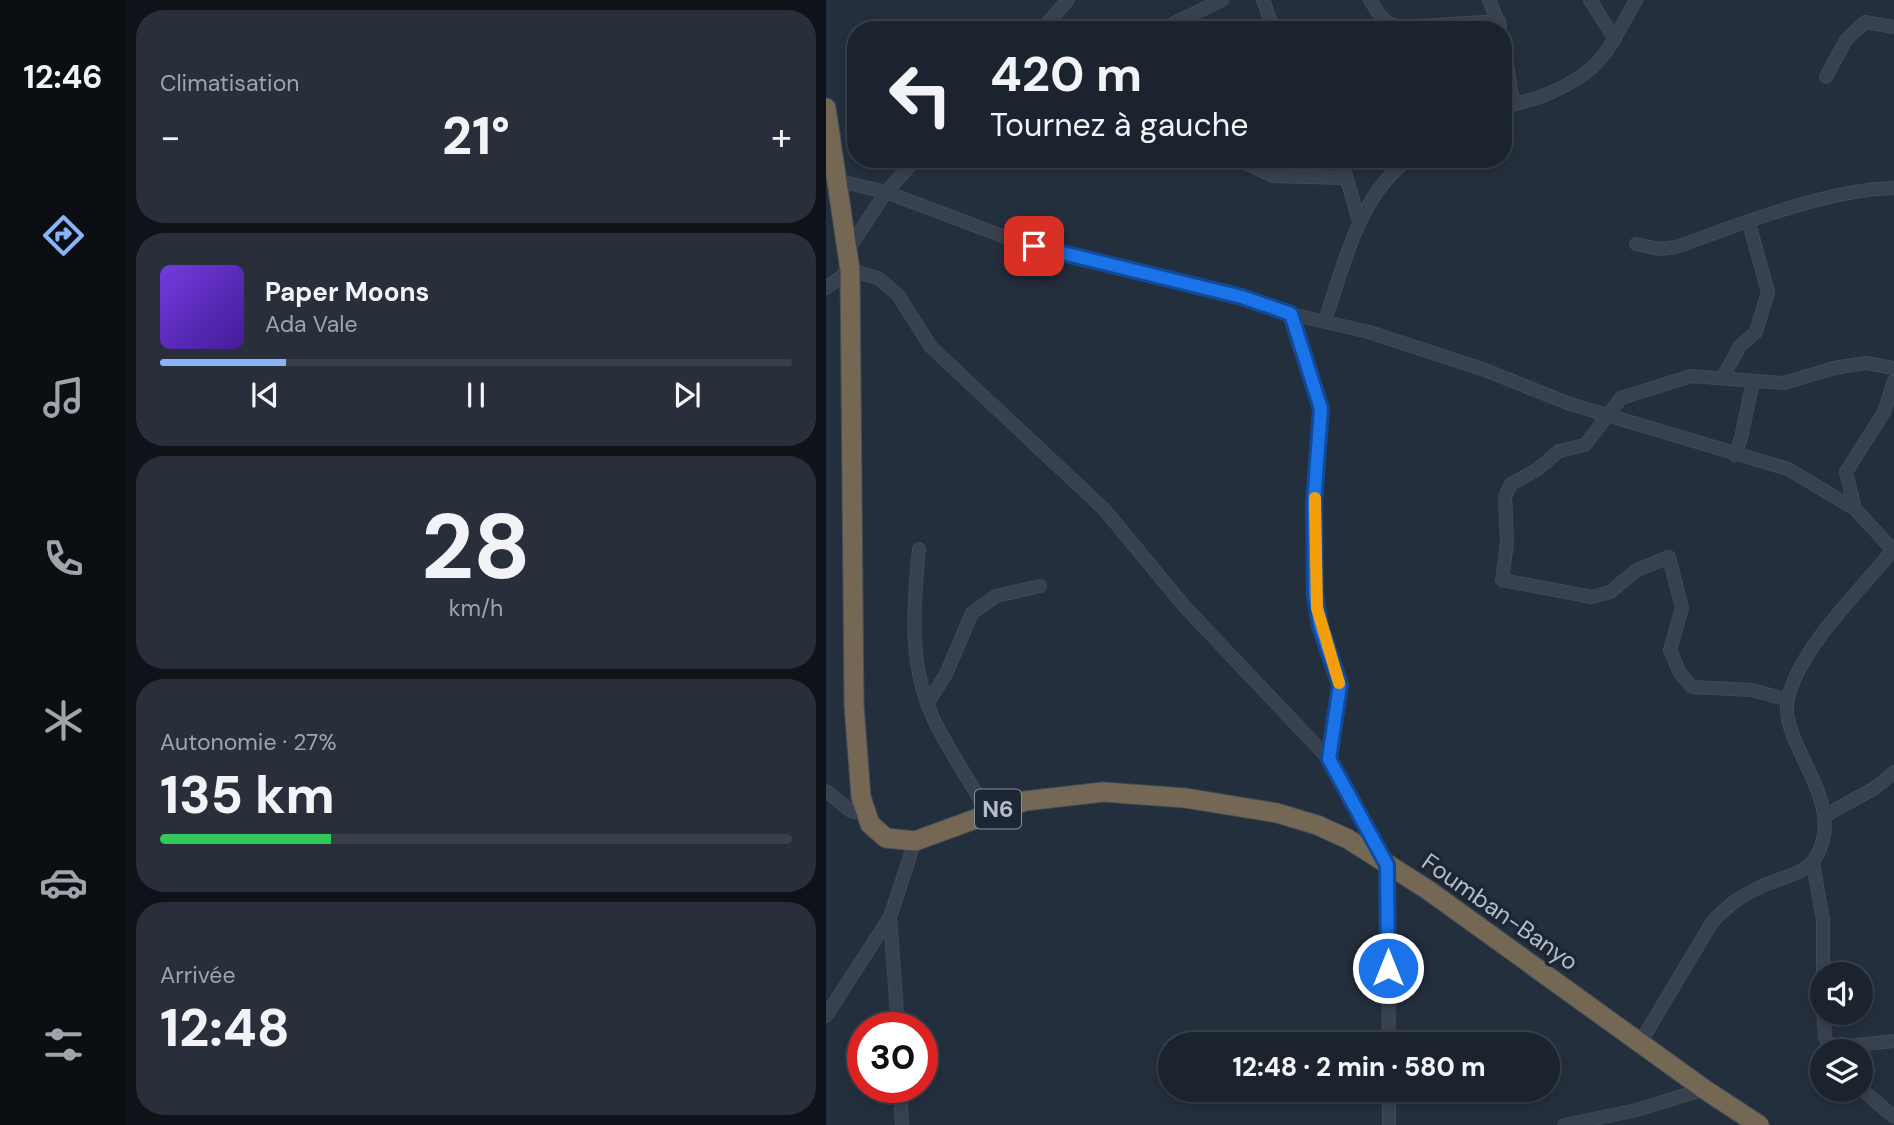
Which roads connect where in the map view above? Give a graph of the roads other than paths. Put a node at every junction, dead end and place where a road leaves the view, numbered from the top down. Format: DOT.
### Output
graph roads {
  1 [pos="1068,0"];
  2 [pos="1222,0"];
  3 [pos="1263,0"];
  4 [pos="1370,0"];
  5 [pos="1489,0"];
  6 [pos="1590,0"];
  7 [pos="1636,0"];
  8 [pos="1049,21"];
  9 [pos="1179,21"];
  10 [pos="1271,21"];
  11 [pos="1384,21"];
  12 [pos="1498,21"];
  13 [pos="1894,27"];
  14 [pos="1615,39"];
  15 [pos="1826,77"];
  16 [pos="1512,105"];
  17 [pos="826,108"];
  18 [pos="908,168"];
  19 [pos="1256,168"];
  20 [pos="1343,168"];
  21 [pos="1398,168"];
  22 [pos="1345,178"];
  23 [pos="839,181"];
  24 [pos="1894,188"];
  25 [pos="886,192"];
  26 [pos="1359,221"];
  27 [pos="1749,223"];
  28 [pos="1636,244"];
  29 [pos="848,250"];
  30 [pos="850,270"];
  31 [pos="826,289"];
  32 [pos="1291,314"];
  33 [pos="1325,320"];
  34 [pos="1894,368"];
  35 [pos="1723,377"];
  36 [pos="1753,381"];
  37 [pos="1894,381"];
  38 [pos="1607,415"];
  39 [pos="1735,455"];
  40 [pos="1855,509"];
  41 [pos="919,549"];
  42 [pos="1893,550"];
  43 [pos="1040,586"];
  44 [pos="1788,700"];
  45 [pos="927,704"];
  46 [pos="1329,759"];
  47 [pos="1894,772"];
  48 [pos="826,791"];
  49 [pos="988,813"];
  50 [pos="864,814"];
  51 [pos="1824,816"];
  52 [pos="915,841"];
  53 [pos="1812,863"];
  54 [pos="1387,865"];
  55 [pos="890,917"];
  56 [pos="1823,962"];
  57 [pos="897,1012"];
  58 [pos="826,1016"];
  59 [pos="1388,1032"];
  60 [pos="1894,1041"];
  61 [pos="1640,1043"];
  62 [pos="1873,1044"];
  63 [pos="1704,1089"];
  64 [pos="1873,1099"];
  65 [pos="1389,1102"];
  66 [pos="901,1103"];
  67 [pos="1894,1117"];
  68 [pos="902,1125"];
  69 [pos="1389,1125"];
  70 [pos="1564,1125"];
  71 [pos="1759,1125"];
  1 -- 8 [label="street"];
  2 -- 9 [label="street"];
  3 -- 10 [label="street"];
  4 -- 11 [label="street"];
  5 -- 12 [label="street"];
  6 -- 14 [label="street"];
  7 -- 14 [label="street"];
  13 -- 15 [label="street"];
  14 -- 16 [label="street"];
  17 -- 23 [label="highway"];
  18 -- 25 [label="street"];
  19 -- 22 [label="street"];
  20 -- 22 [label="street"];
  21 -- 26 [label="street"];
  22 -- 26 [label="street"];
  23 -- 25 [label="street"];
  23 -- 29 [label="highway"];
  24 -- 27 [label="street"];
  25 -- 29 [label="street"];
  25 -- 32 [label="street"];
  26 -- 33 [label="street"];
  27 -- 28 [label="street"];
  27 -- 35 [label="street"];
  29 -- 30 [label="highway"];
  30 -- 31 [label="street"];
  30 -- 46 [label="street"];
  30 -- 50 [label="highway"];
  32 -- 33 [label="street"];
  32 -- 46 [label="street"];
  33 -- 38 [label="street"];
  34 -- 36 [label="street"];
  35 -- 36 [label="street"];
  35 -- 38 [label="street"];
  36 -- 39 [label="street"];
  37 -- 40 [label="street"];
  38 -- 39 [label="street"];
  38 -- 44 [label="street"];
  39 -- 40 [label="street"];
  40 -- 42 [label="street"];
  41 -- 45 [label="street"];
  42 -- 44 [label="street"];
  43 -- 45 [label="street"];
  44 -- 51 [label="street"];
  45 -- 49 [label="street"];
  46 -- 54 [label="street"];
  47 -- 51 [label="street"];
  48 -- 50 [label="street"];
  49 -- 52 [label="highway, Foumban-Banyo / N6"];
  49 -- 54 [label="highway, Foumban-Banyo / N6"];
  50 -- 52 [label="highway"];
  51 -- 53 [label="street"];
  52 -- 55 [label="street"];
  53 -- 56 [label="street"];
  53 -- 61 [label="street"];
  54 -- 59 [label="street"];
  54 -- 61 [label="highway, Foumban-Banyo / N6"];
  55 -- 57 [label="street"];
  55 -- 58 [label="street"];
  60 -- 62 [label="street"];
  61 -- 63 [label="highway, Foumban-Banyo / N6"];
  63 -- 70 [label="street"];
  63 -- 71 [label="highway, Foumban-Banyo / N6"];
  64 -- 67 [label="street"];
  65 -- 69 [label="street"];
  66 -- 68 [label="street"];
}
